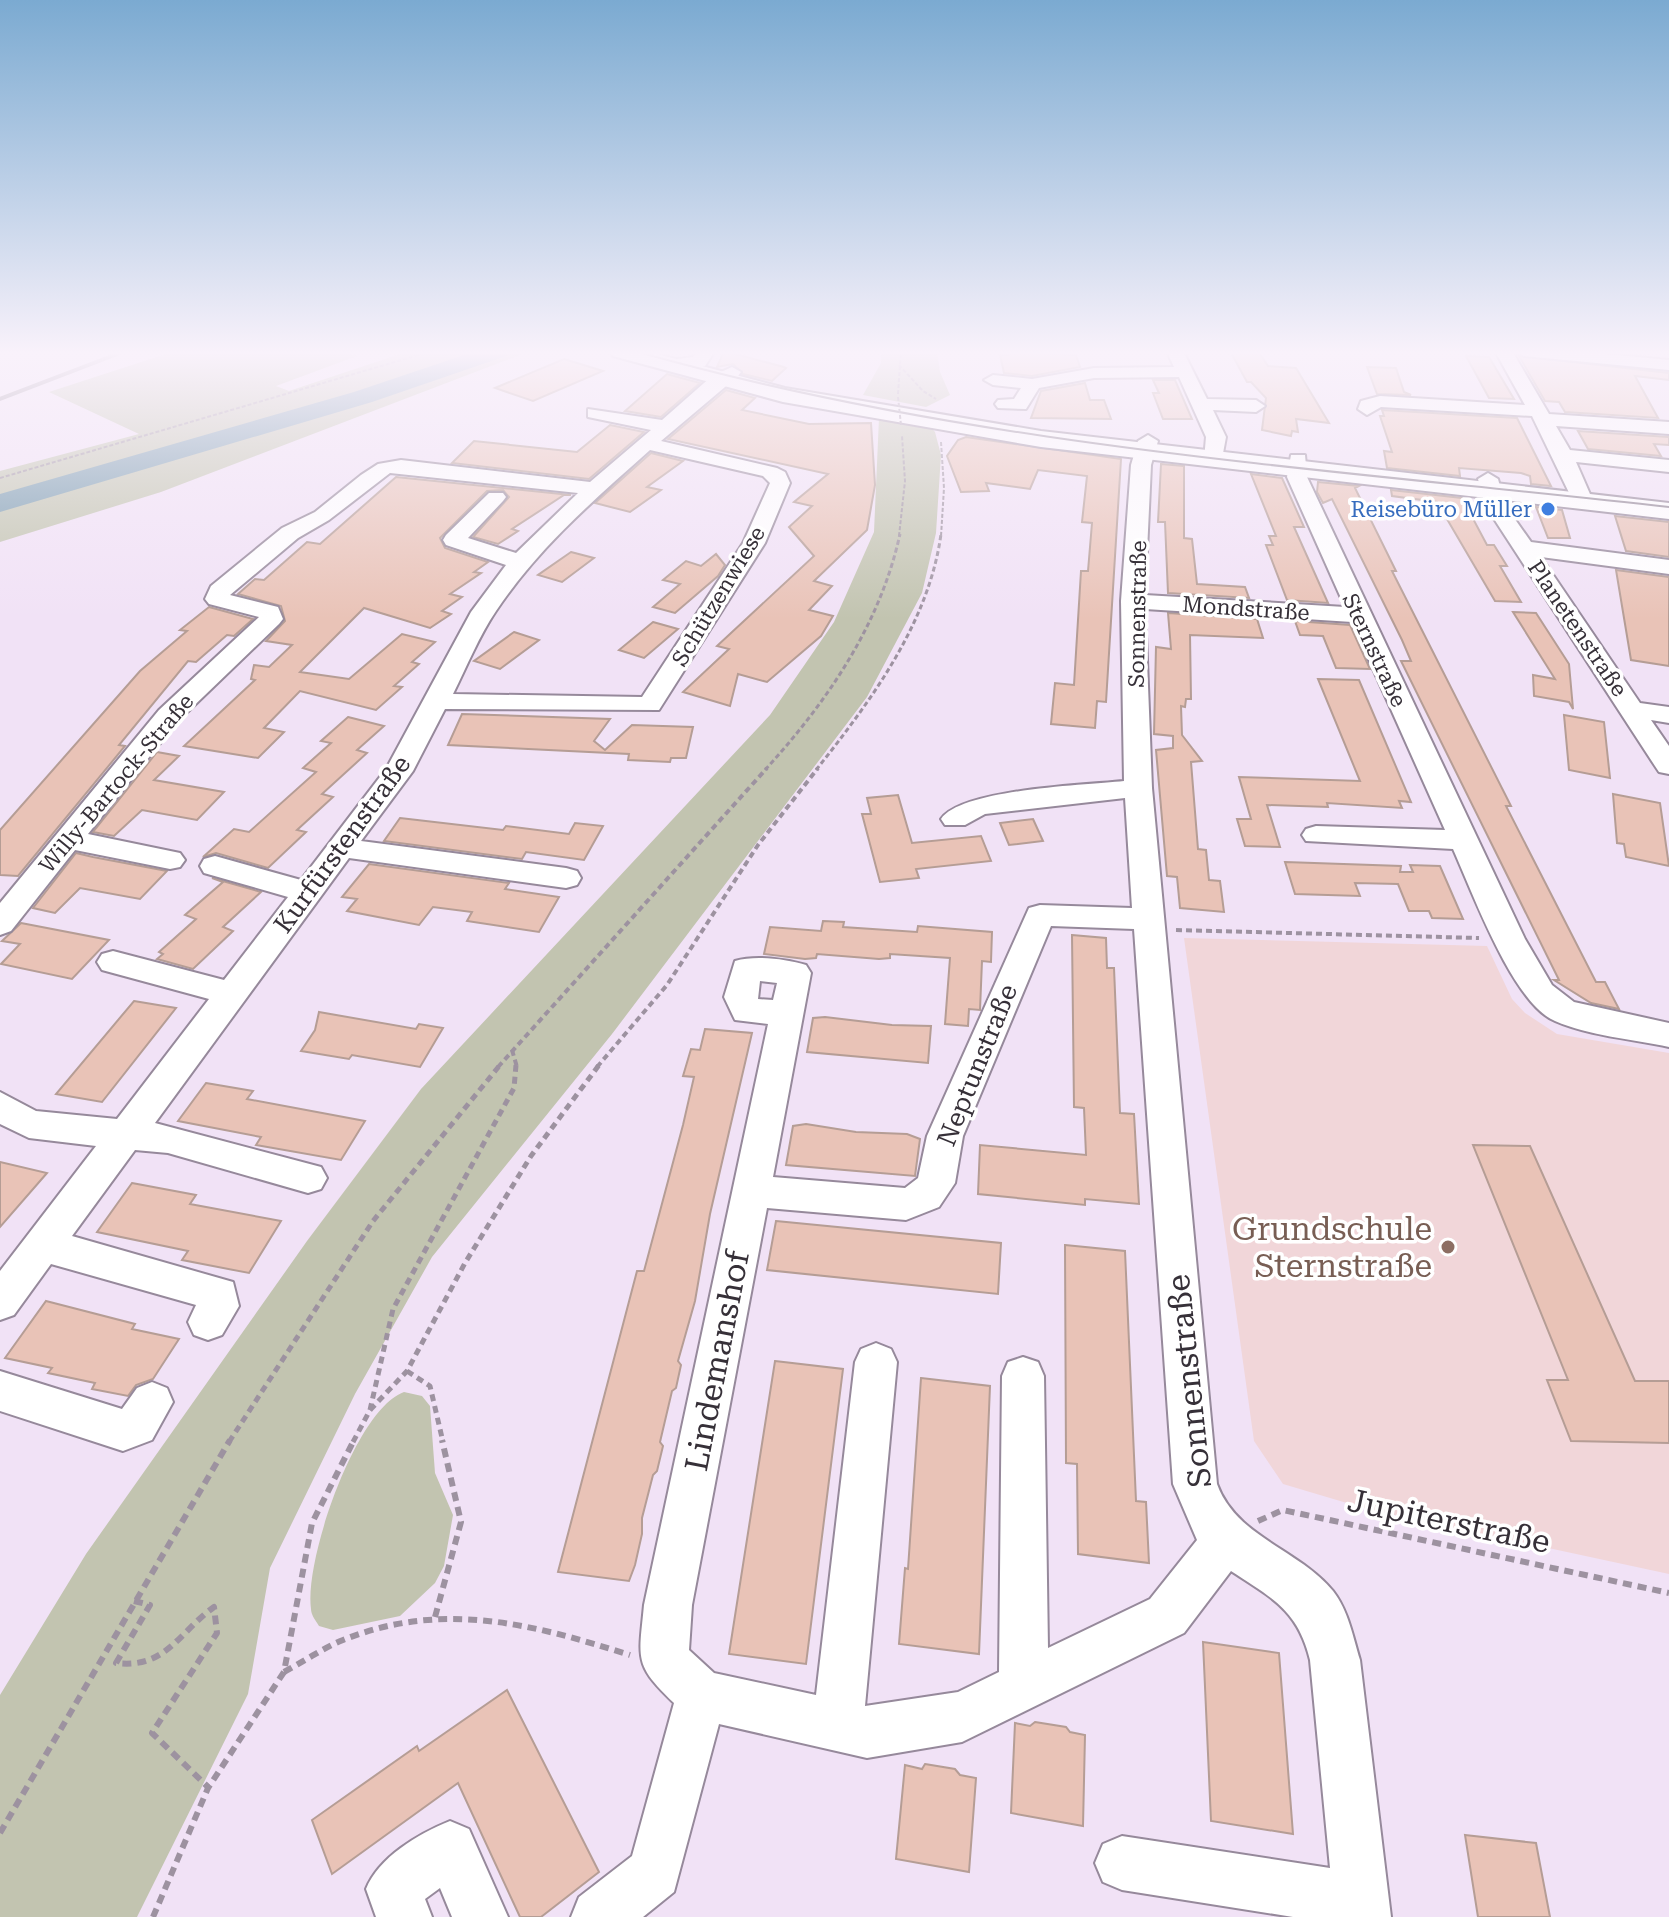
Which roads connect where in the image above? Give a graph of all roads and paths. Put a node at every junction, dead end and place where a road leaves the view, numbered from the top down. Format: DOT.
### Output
graph roads {
  1 [pos="128,440"];
  2 [pos="649,440"];
  3 [pos="672,440"];
  4 [pos="903,440"];
  5 [pos="941,440"];
  6 [pos="1090,440"];
  7 [pos="1104,440"];
  8 [pos="1216,440"];
  9 [pos="1555,440"];
  10 [pos="1146,447"];
  11 [pos="1216,455"];
  12 [pos="1563,455"];
  13 [pos="1298,464"];
  14 [pos="1669,466"];
  15 [pos="0,478"];
  16 [pos="1490,485"];
  17 [pos="593,489"];
  18 [pos="1581,495"];
  19 [pos="496,497"];
  20 [pos="1669,498"];
  21 [pos="1669,511"];
  22 [pos="1524,548"];
  23 [pos="520,562"];
  24 [pos="1669,567"];
  25 [pos="1133,601"];
  26 [pos="1358,615"];
  27 [pos="436,701"];
  28 [pos="1631,709"];
  29 [pos="1669,715"];
  30 [pos="1669,766"];
  31 [pos="1138,788"];
  32 [pos="955,819"];
  33 [pos="1316,835"];
  34 [pos="69,840"];
  35 [pos="1463,840"];
  36 [pos="342,848"];
  37 [pos="170,860"];
  38 [pos="215,866"];
  39 [pos="566,878"];
  40 [pos="308,892"];
  41 [pos="0,924"];
  42 [pos="1149,924"];
  43 [pos="1509,939"];
  44 [pos="113,962"];
  45 [pos="231,993"];
  46 [pos="787,1013"];
  47 [pos="1669,1035"];
  48 [pos="512,1050"];
  49 [pos="0,1106"];
  50 [pos="124,1134"];
  51 [pos="308,1178"];
  52 [pos="751,1191"];
  53 [pos="43,1245"];
  54 [pos="0,1302"];
  55 [pos="208,1322"];
  56 [pos="876,1362"];
  57 [pos="407,1371"];
  58 [pos="1023,1376"];
  59 [pos="0,1391"];
  60 [pos="152,1402"];
  61 [pos="370,1410"];
  62 [pos="1225,1541"];
  63 [pos="1669,1593"];
  64 [pos="134,1601"];
  65 [pos="434,1617"];
  66 [pos="664,1660"];
  67 [pos="284,1672"];
  68 [pos="1024,1687"];
  69 [pos="701,1695"];
  70 [pos="838,1725"];
  71 [pos="208,1788"];
  72 [pos="0,1833"];
  73 [pos="1122,1863"];
  74 [pos="1362,1908"];
  75 [pos="153,1917"];
  76 [pos="404,1917"];
  77 [pos="480,1917"];
  78 [pos="599,1917"];
  1 -- 15 [label="path"];
  2 -- 17 [label="street, Kurfürstenstraße"];
  3 -- 27 [label="street, Schützenwiese"];
  4 -- 48 [label="path, bridge"];
  5 -- 57 [label="path"];
  6 -- 10 [label="main road"];
  7 -- 10 [label="main road"];
  8 -- 11 [label="street"];
  9 -- 12 [label="street"];
  10 -- 11 [label="main road"];
  10 -- 25 [label="street, Sonnenstraße"];
  11 -- 13 [label="main road"];
  12 -- 14 [label="street"];
  12 -- 18 [label="street"];
  13 -- 16 [label="main road"];
  13 -- 26 [label="street, Sternstraße"];
  16 -- 18 [label="main road"];
  16 -- 22 [label="street, Planetenstraße"];
  17 -- 23 [label="street, Kurfürstenstraße"];
  17 -- 34 [label="street, Willy-Bartock-Straße"];
  18 -- 20 [label="main road"];
  18 -- 21 [label="main road"];
  19 -- 23 [label="street"];
  22 -- 24 [label="street, Planetenstraße"];
  22 -- 28 [label="street, Planetenstraße"];
  23 -- 27 [label="street, Kurfürstenstraße"];
  25 -- 26 [label="street, Mondstraße"];
  25 -- 31 [label="street, Sonnenstraße"];
  26 -- 35 [label="street, Sternstraße"];
  27 -- 36 [label="street, Kurfürstenstraße"];
  28 -- 29 [label="street, Planetenstraße"];
  28 -- 30 [label="street, Planetenstraße"];
  31 -- 32 [label="street"];
  31 -- 42 [label="street, Sonnenstraße"];
  33 -- 35 [label="street"];
  34 -- 37 [label="street"];
  34 -- 41 [label="street, Willy-Bartock-Straße"];
  35 -- 43 [label="street, Sternstraße"];
  36 -- 39 [label="street"];
  36 -- 40 [label="street, Kurfürstenstraße"];
  38 -- 40 [label="street"];
  40 -- 45 [label="street, Kurfürstenstraße"];
  42 -- 43 [label="path"];
  42 -- 52 [label="street, Neptunstraße"];
  42 -- 62 [label="street, Sonnenstraße"];
  43 -- 47 [label="street, Sternstraße"];
  44 -- 45 [label="street"];
  45 -- 50 [label="street, Kurfürstenstraße"];
  46 -- 52 [label="street, Lindemanshof"];
  48 -- 61 [label="path"];
  48 -- 64 [label="path"];
  49 -- 50 [label="street"];
  50 -- 51 [label="street"];
  50 -- 53 [label="street, Kurfürstenstraße"];
  52 -- 66 [label="street, Lindemanshof"];
  53 -- 54 [label="street, Kurfürstenstraße"];
  53 -- 55 [label="street"];
  56 -- 70 [label="street"];
  57 -- 61 [label="path"];
  57 -- 65 [label="path"];
  58 -- 68 [label="street"];
  59 -- 60 [label="street"];
  61 -- 67 [label="path"];
  62 -- 63 [label="path, Jupiterstraße"];
  62 -- 68 [label="street"];
  62 -- 74 [label="street, Sonnenstraße"];
  64 -- 71 [label="path"];
  64 -- 72 [label="path"];
  65 -- 66 [label="path"];
  65 -- 67 [label="path"];
  66 -- 69 [label="street"];
  67 -- 71 [label="path"];
  68 -- 70 [label="street"];
  69 -- 70 [label="street"];
  69 -- 78 [label="street"];
  71 -- 75 [label="path"];
  73 -- 74 [label="street"];
  76 -- 77 [label="street"];
}
